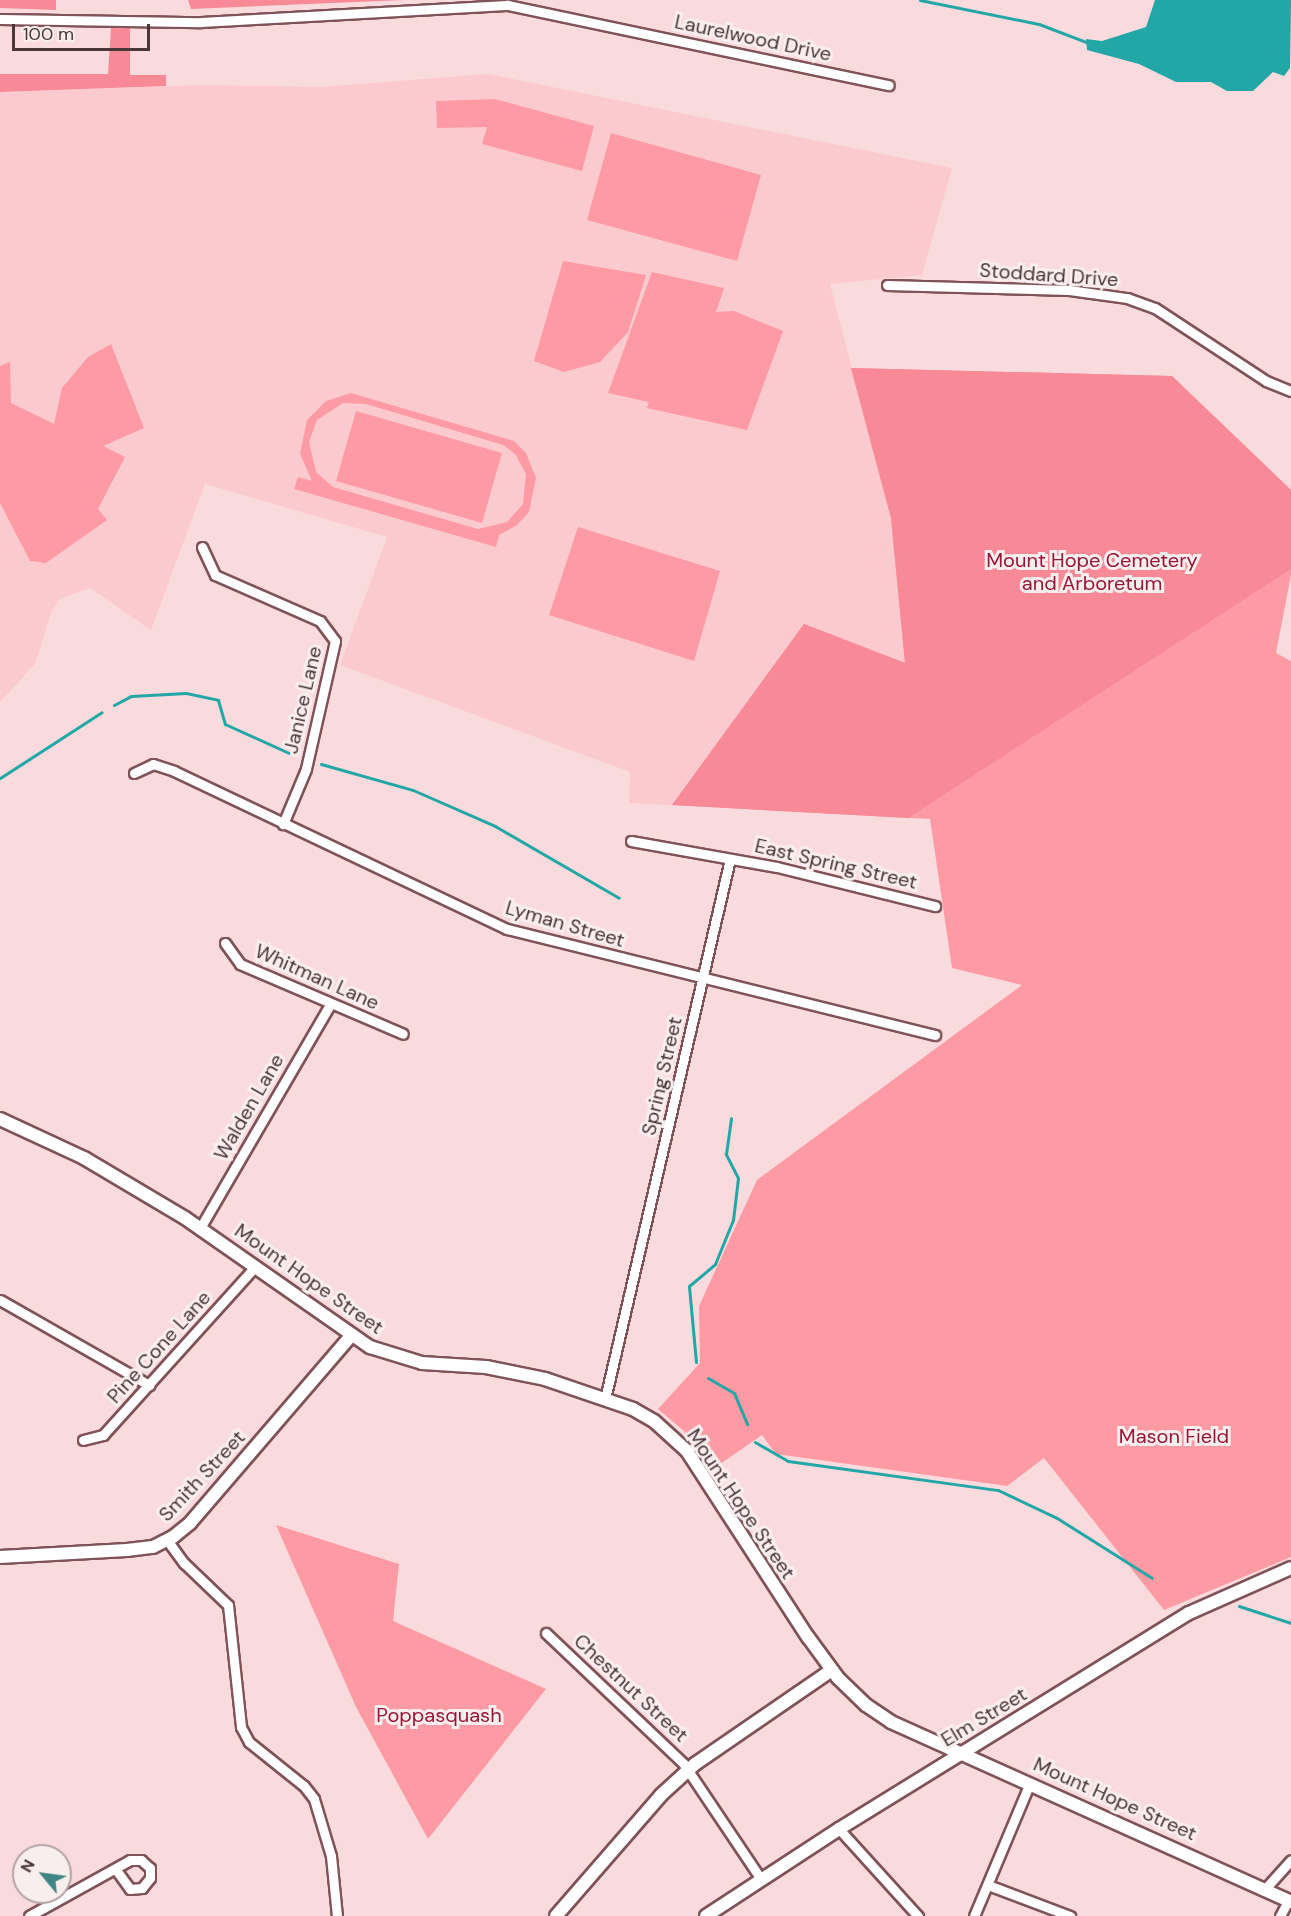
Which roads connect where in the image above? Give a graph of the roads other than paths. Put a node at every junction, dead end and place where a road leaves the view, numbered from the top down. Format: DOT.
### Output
graph roads {
  1 [pos="0,19"];
  2 [pos="890,85"];
  3 [pos="887,285"];
  4 [pos="1291,391"];
  5 [pos="202,547"];
  6 [pos="134,773"];
  7 [pos="283,824"];
  8 [pos="632,841"];
  9 [pos="730,859"];
  10 [pos="934,906"];
  11 [pos="225,943"];
  12 [pos="703,980"];
  13 [pos="330,1005"];
  14 [pos="403,1034"];
  15 [pos="935,1035"];
  16 [pos="0,1119"];
  17 [pos="200,1228"];
  18 [pos="255,1267"];
  19 [pos="0,1300"];
  20 [pos="351,1336"];
  21 [pos="149,1385"];
  22 [pos="605,1399"];
  23 [pos="83,1440"];
  24 [pos="167,1540"];
  25 [pos="0,1557"];
  26 [pos="1291,1568"];
  27 [pos="546,1634"];
  28 [pos="832,1670"];
  29 [pos="961,1753"];
  30 [pos="686,1772"];
  31 [pos="1030,1783"];
  32 [pos="839,1829"];
  33 [pos="1291,1860"];
  34 [pos="116,1870"];
  35 [pos="761,1879"];
  36 [pos="988,1885"];
  37 [pos="1264,1890"];
  38 [pos="1290,1901"];
  39 [pos="29,1916"];
  40 [pos="338,1916"];
  41 [pos="556,1916"];
  42 [pos="706,1916"];
  43 [pos="918,1916"];
  44 [pos="974,1916"];
  45 [pos="1070,1916"];
  46 [pos="1281,1916"];
  1 -- 2 [label="street, Laurelwood Drive"];
  3 -- 4 [label="street, Stoddard Drive"];
  5 -- 7 [label="street, Janice Lane"];
  6 -- 7 [label="street, Lyman Street"];
  7 -- 12 [label="street, Lyman Street"];
  8 -- 9 [label="street"];
  9 -- 10 [label="street, East Spring Street"];
  9 -- 12 [label="street, Spring Street"];
  11 -- 13 [label="street, Whitman Lane"];
  12 -- 15 [label="street, Lyman Street"];
  12 -- 22 [label="street, Spring Street"];
  13 -- 14 [label="street, Whitman Lane"];
  13 -- 17 [label="street, Walden Lane"];
  16 -- 17 [label="street, Mount Hope Street"];
  17 -- 18 [label="street, Mount Hope Street"];
  18 -- 20 [label="street, Mount Hope Street"];
  18 -- 21 [label="street, Pine Cone Lane"];
  19 -- 21 [label="street"];
  20 -- 22 [label="street, Mount Hope Street"];
  20 -- 24 [label="street, Smith Street"];
  21 -- 23 [label="street, Pine Cone Lane"];
  22 -- 28 [label="street, Mount Hope Street"];
  24 -- 25 [label="street, Smith Street"];
  24 -- 40 [label="street"];
  26 -- 29 [label="street, Elm Street"];
  27 -- 30 [label="street, Chestnut Street"];
  28 -- 29 [label="street, Mount Hope Street"];
  28 -- 30 [label="street, Chestnut Street"];
  29 -- 31 [label="street, Mount Hope Street"];
  29 -- 32 [label="street, Elm Street"];
  30 -- 35 [label="street"];
  30 -- 41 [label="street, Chestnut Street"];
  31 -- 36 [label="street"];
  31 -- 37 [label="street, Mount Hope Street"];
  32 -- 35 [label="street, Elm Street"];
  32 -- 43 [label="street"];
  33 -- 37 [label="street"];
  34 -- 39 [label="street"];
  35 -- 42 [label="street, Elm Street"];
  36 -- 44 [label="street"];
  36 -- 45 [label="street"];
  37 -- 38 [label="street, Mount Hope Street"];
  38 -- 46 [label="street"];
}
